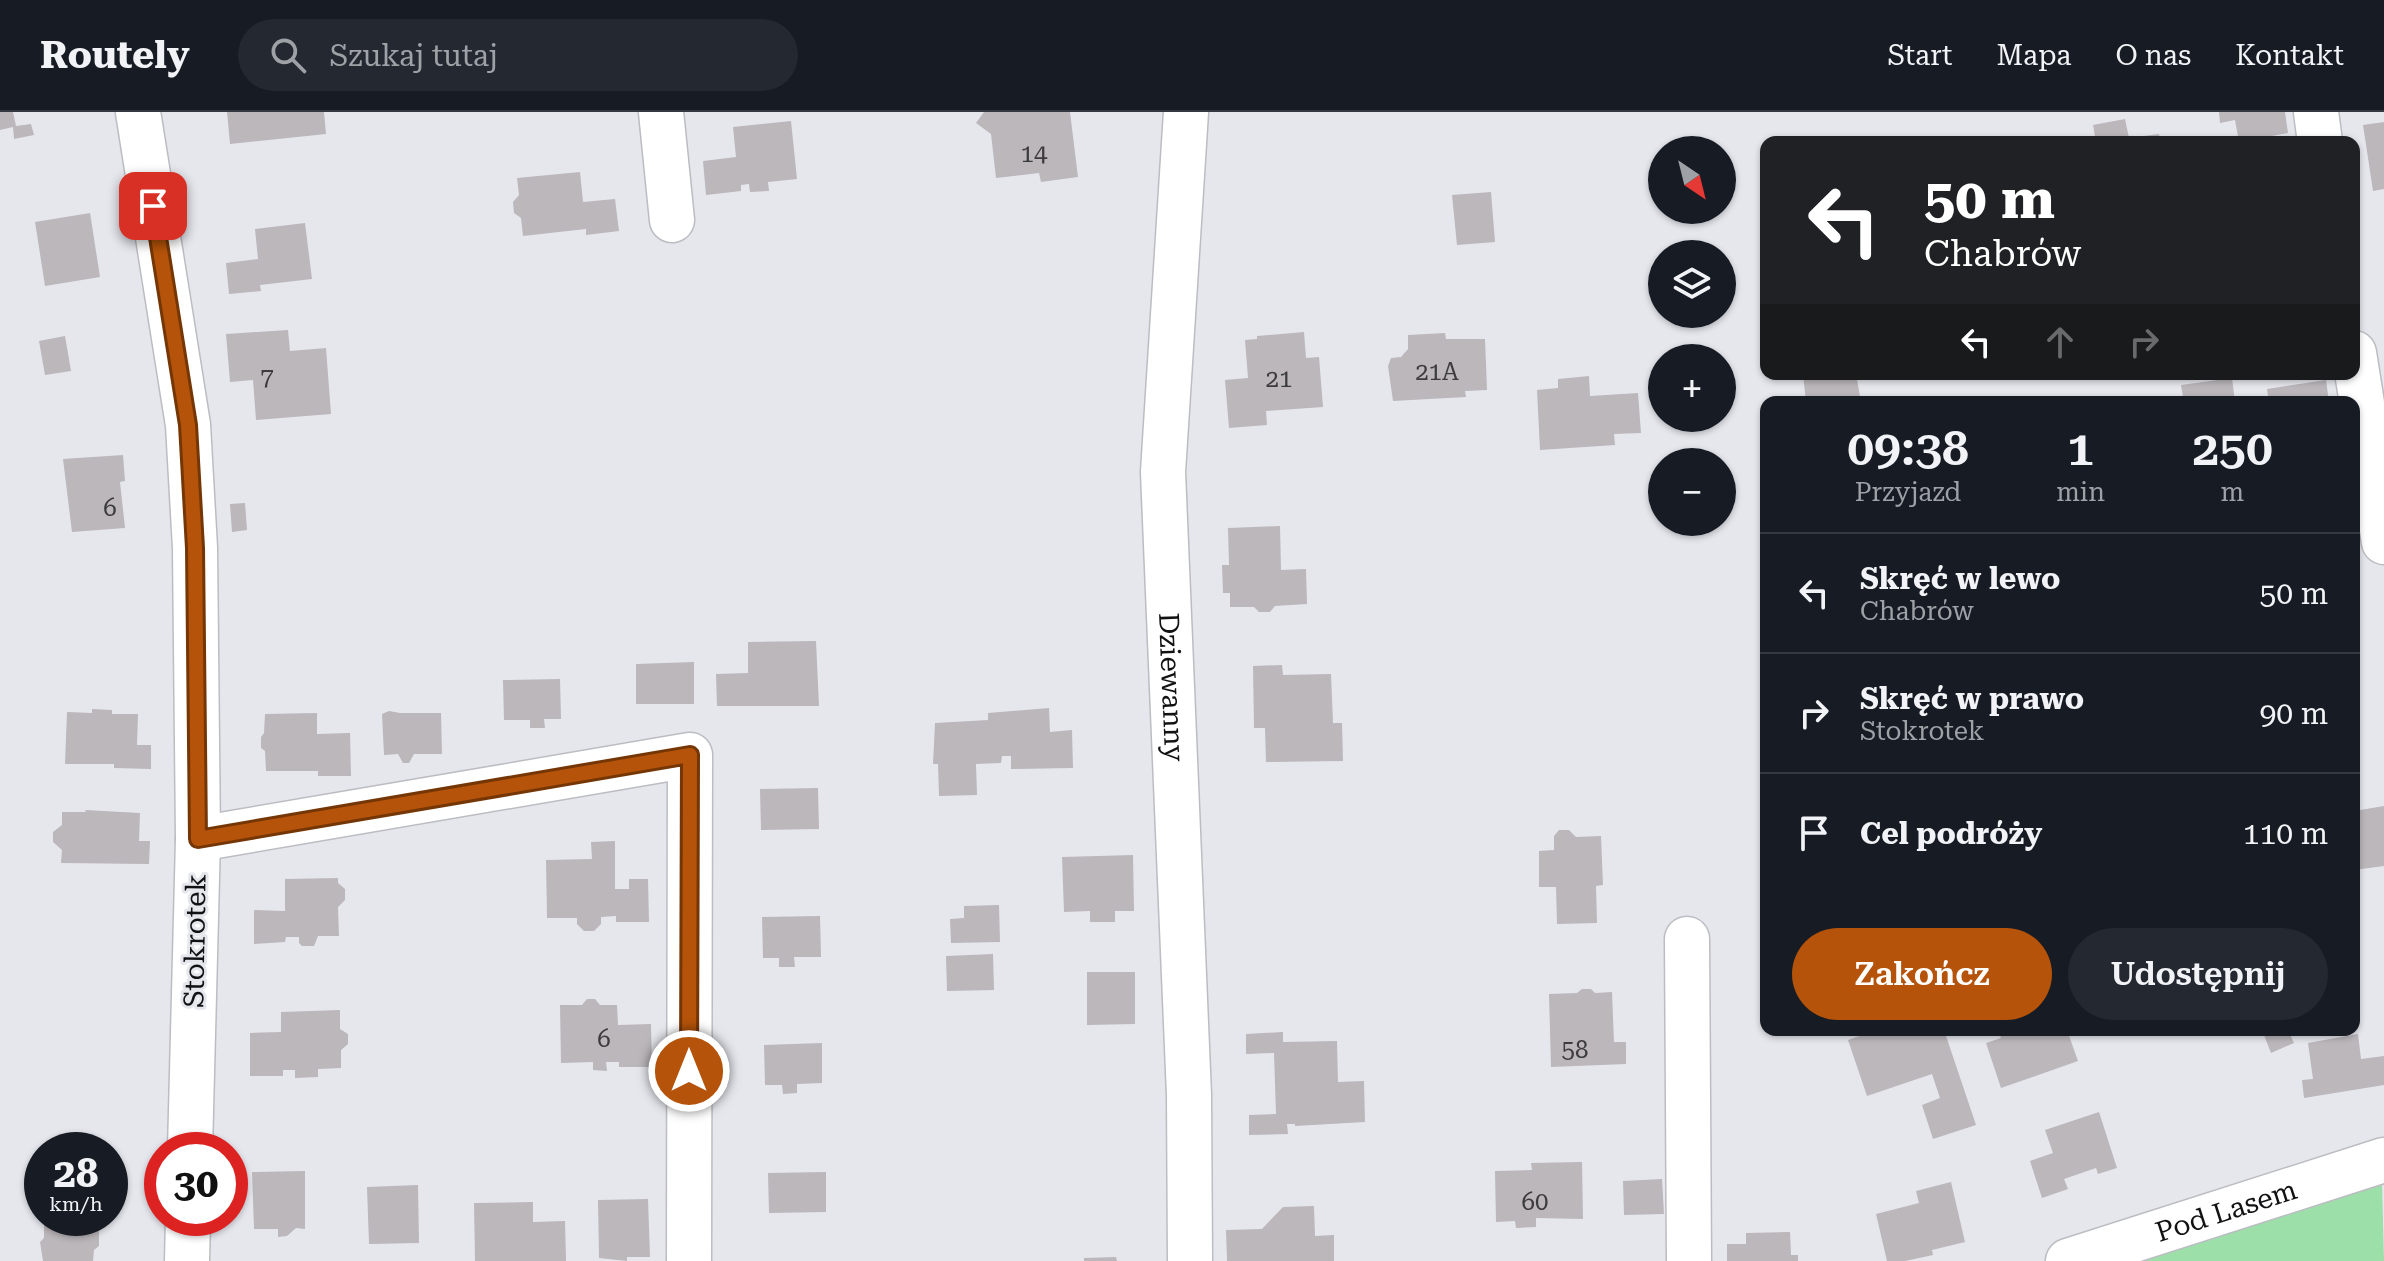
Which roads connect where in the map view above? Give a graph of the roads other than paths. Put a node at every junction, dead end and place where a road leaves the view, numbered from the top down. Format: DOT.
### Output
graph roads {
  1 [pos="138,112"];
  2 [pos="661,112"];
  3 [pos="1186,112"];
  4 [pos="2316,112"];
  5 [pos="2319,136"];
  6 [pos="672,220"];
  7 [pos="2358,380"];
  8 [pos="2384,542"];
  9 [pos="198,839"];
  10 [pos="1687,939"];
  11 [pos="190,1132"];
  12 [pos="2384,1160"];
  13 [pos="188,1236"];
  14 [pos="187,1261"];
  15 [pos="689,1261"];
  16 [pos="1190,1261"];
  17 [pos="1689,1261"];
  18 [pos="2068,1261"];
  1 -- 9 [label="street, Stokrotek"];
  2 -- 6 [label="street"];
  3 -- 16 [label="street, Dziewanny"];
  4 -- 5 [label="street"];
  7 -- 8 [label="street"];
  9 -- 11 [label="street, Stokrotek"];
  9 -- 15 [label="street"];
  10 -- 17 [label="street"];
  12 -- 18 [label="street, Pod Lasem"];
  13 -- 14 [label="street"];
}
